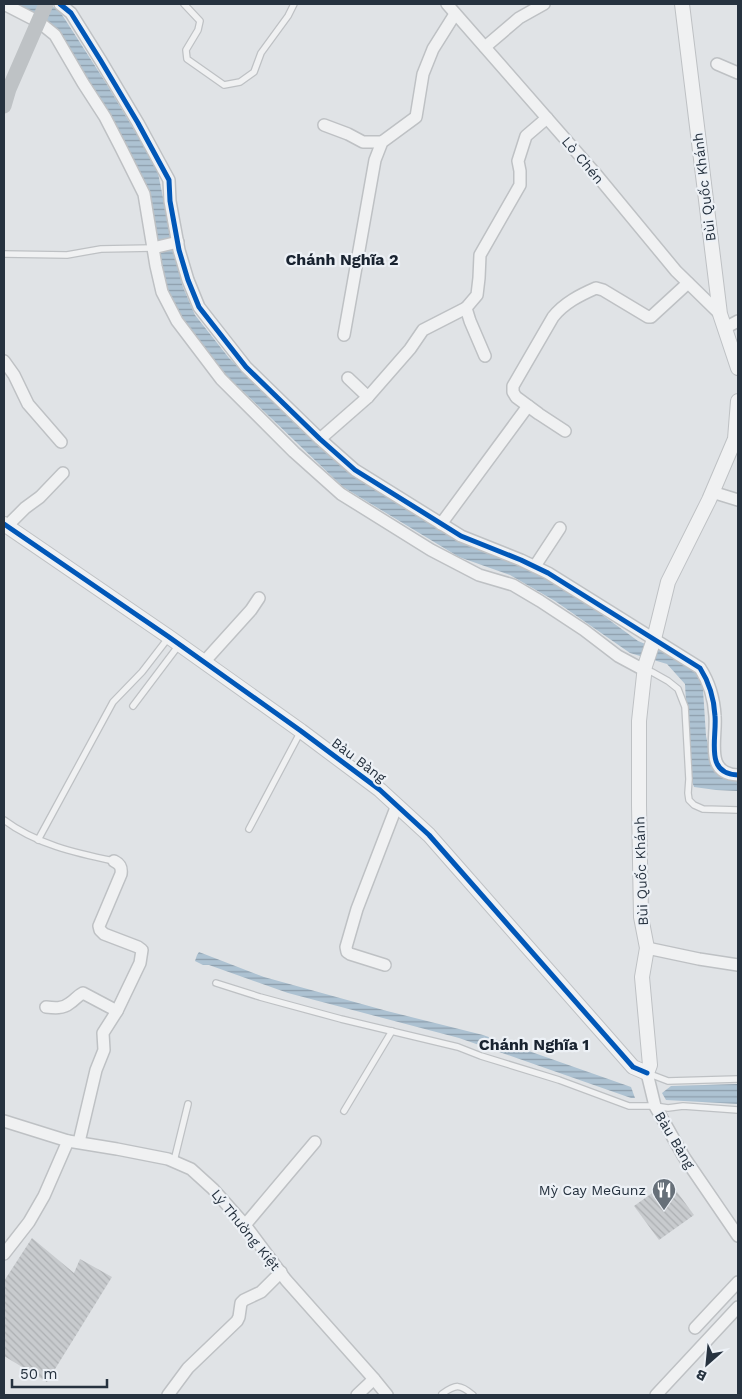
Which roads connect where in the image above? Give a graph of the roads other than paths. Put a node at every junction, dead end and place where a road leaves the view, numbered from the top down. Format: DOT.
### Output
graph roads {
  1 [pos="4,4"];
  2 [pos="46,4"];
  3 [pos="60,4"];
  4 [pos="184,4"];
  5 [pos="294,4"];
  6 [pos="447,4"];
  7 [pos="544,4"];
  8 [pos="682,4"];
  9 [pos="455,14"];
  10 [pos="39,21"];
  11 [pos="485,47"];
  12 [pos="717,64"];
  13 [pos="738,73"];
  14 [pos="4,106"];
  15 [pos="547,118"];
  16 [pos="324,125"];
  17 [pos="382,142"];
  18 [pos="178,242"];
  19 [pos="153,248"];
  20 [pos="4,254"];
  21 [pos="688,283"];
  22 [pos="466,308"];
  23 [pos="720,314"];
  24 [pos="738,321"];
  25 [pos="725,328"];
  26 [pos="344,335"];
  27 [pos="485,356"];
  28 [pos="4,361"];
  29 [pos="738,368"];
  30 [pos="348,378"];
  31 [pos="368,397"];
  32 [pos="738,401"];
  33 [pos="528,406"];
  34 [pos="565,431"];
  35 [pos="320,440"];
  36 [pos="61,442"];
  37 [pos="63,473"];
  38 [pos="712,492"];
  39 [pos="738,500"];
  40 [pos="442,524"];
  41 [pos="6,525"];
  42 [pos="560,528"];
  43 [pos="535,566"];
  44 [pos="259,598"];
  45 [pos="174,641"];
  46 [pos="654,641"];
  47 [pos="204,662"];
  48 [pos="644,668"];
  49 [pos="133,706"];
  50 [pos="301,731"];
  51 [pos="738,775"];
  52 [pos="397,805"];
  53 [pos="738,810"];
  54 [pos="4,820"];
  55 [pos="249,829"];
  56 [pos="38,840"];
  57 [pos="114,861"];
  58 [pos="647,948"];
  59 [pos="385,965"];
  60 [pos="738,965"];
  61 [pos="216,983"];
  62 [pos="46,1007"];
  63 [pos="117,1010"];
  64 [pos="392,1032"];
  65 [pos="647,1073"];
  66 [pos="738,1079"];
  67 [pos="188,1104"];
  68 [pos="655,1106"];
  69 [pos="738,1110"];
  70 [pos="344,1111"];
  71 [pos="4,1121"];
  72 [pos="73,1141"];
  73 [pos="315,1142"];
  74 [pos="174,1162"];
  75 [pos="245,1225"];
  76 [pos="738,1236"];
  77 [pos="4,1254"];
  78 [pos="280,1272"];
  79 [pos="738,1282"];
  80 [pos="738,1307"];
  81 [pos="695,1328"];
  82 [pos="374,1379"];
  83 [pos="442,1394"];
  84 [pos="168,1395"];
  85 [pos="357,1395"];
  86 [pos="387,1395"];
  87 [pos="473,1395"];
  88 [pos="656,1395"];
  1 -- 10 [label="street"];
  2 -- 10 [label="main road"];
  3 -- 18 [label="street"];
  4 -- 5 [label="lane"];
  6 -- 9 [label="street, Lò Chén"];
  7 -- 11 [label="street"];
  8 -- 23 [label="street, Bùi Quốc Khánh"];
  9 -- 11 [label="street, Lò Chén"];
  9 -- 17 [label="street"];
  10 -- 14 [label="main road"];
  10 -- 19 [label="street"];
  11 -- 15 [label="street, Lò Chén"];
  12 -- 13 [label="street"];
  15 -- 21 [label="street, Lò Chén"];
  15 -- 22 [label="street"];
  16 -- 17 [label="street"];
  17 -- 26 [label="street"];
  18 -- 19 [label="street"];
  18 -- 35 [label="street"];
  19 -- 20 [label="lane"];
  19 -- 48 [label="street"];
  21 -- 23 [label="street, Lò Chén"];
  21 -- 33 [label="street"];
  22 -- 27 [label="street"];
  22 -- 31 [label="street"];
  23 -- 25 [label="street, Bùi Quốc Khánh"];
  24 -- 25 [label="street"];
  25 -- 29 [label="street, Bùi Quốc Khánh"];
  28 -- 36 [label="street"];
  30 -- 31 [label="street"];
  31 -- 35 [label="street"];
  32 -- 38 [label="street"];
  33 -- 34 [label="street"];
  33 -- 40 [label="street"];
  35 -- 40 [label="street"];
  37 -- 41 [label="street"];
  38 -- 39 [label="street"];
  38 -- 46 [label="street"];
  40 -- 43 [label="street"];
  41 -- 45 [label="street, Bàu Bàng"];
  42 -- 43 [label="street"];
  43 -- 46 [label="street"];
  44 -- 47 [label="street"];
  45 -- 47 [label="street, Bàu Bàng"];
  45 -- 49 [label="lane"];
  45 -- 56 [label="lane"];
  46 -- 48 [label="street, Bùi Quốc Khánh"];
  46 -- 51 [label="street"];
  47 -- 50 [label="street, Bàu Bàng"];
  48 -- 53 [label="lane"];
  48 -- 58 [label="street, Bùi Quốc Khánh"];
  50 -- 52 [label="street, Bàu Bàng"];
  50 -- 55 [label="lane"];
  52 -- 59 [label="street"];
  52 -- 65 [label="street, Bàu Bàng"];
  54 -- 56 [label="lane"];
  56 -- 57 [label="lane"];
  57 -- 63 [label="street"];
  58 -- 60 [label="street"];
  58 -- 65 [label="street, Bùi Quốc Khánh"];
  61 -- 64 [label="lane"];
  62 -- 63 [label="street"];
  63 -- 72 [label="street"];
  64 -- 68 [label="lane"];
  64 -- 70 [label="lane"];
  65 -- 66 [label="lane"];
  65 -- 68 [label="street, Bàu Bàng"];
  67 -- 74 [label="lane"];
  68 -- 69 [label="lane"];
  68 -- 76 [label="street, Bàu Bàng"];
  71 -- 72 [label="street, Lý Thường Kiệt"];
  72 -- 74 [label="street, Lý Thường Kiệt"];
  72 -- 77 [label="street"];
  73 -- 75 [label="street"];
  74 -- 75 [label="street, Lý Thường Kiệt"];
  75 -- 78 [label="street, Lý Thường Kiệt"];
  78 -- 82 [label="street, Lý Thường Kiệt"];
  78 -- 84 [label="street"];
  79 -- 81 [label="street"];
  80 -- 88 [label="street"];
  82 -- 85 [label="street"];
  82 -- 86 [label="street, Lý Thường Kiệt"];
  83 -- 87 [label="lane"];
}
